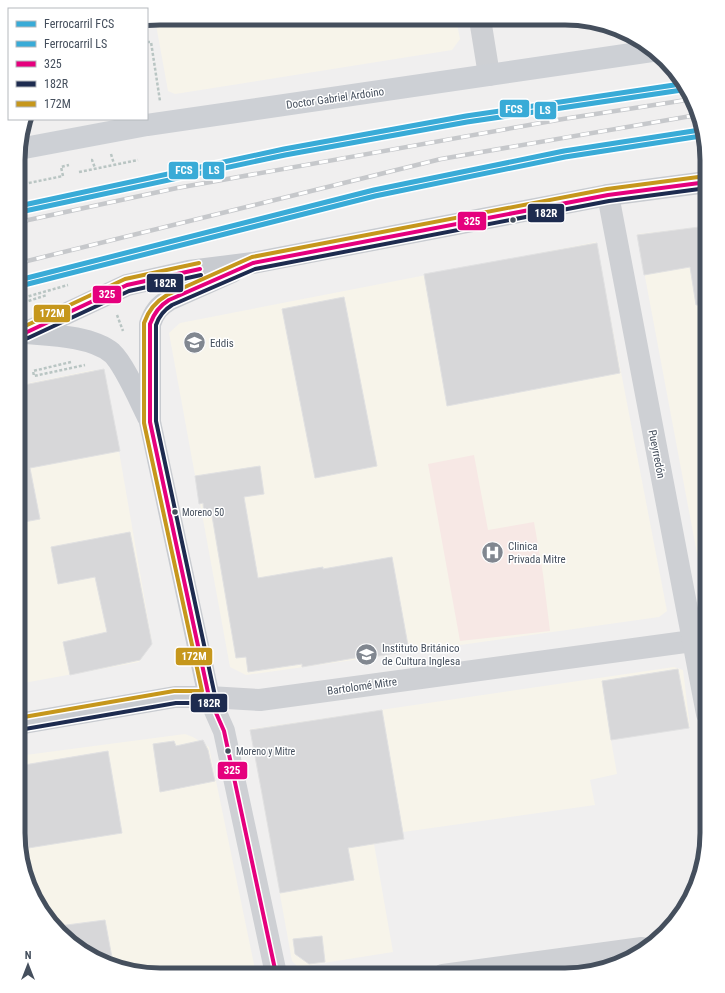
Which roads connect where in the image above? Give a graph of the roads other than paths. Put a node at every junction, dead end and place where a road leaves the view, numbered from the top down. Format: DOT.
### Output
graph roads {
  1 [pos="481,25"];
  2 [pos="645,52"];
  3 [pos="489,75"];
  4 [pos="146,122"];
  5 [pos="26,148"];
  6 [pos="700,183"];
  7 [pos="608,195"];
  8 [pos="253,263"];
  9 [pos="25,332"];
  10 [pos="25,333"];
  11 [pos="150,422"];
  12 [pos="700,640"];
  13 [pos="209,697"];
  14 [pos="25,723"];
  15 [pos="633,949"];
  16 [pos="275,968"];
  17 [pos="495,968"];
  1 -- 3 [label="street"];
  2 -- 3 [label="main road, Doctor Gabriel Ardoino"];
  3 -- 4 [label="main road, Doctor Gabriel Ardoino"];
  4 -- 5 [label="main road, Doctor Gabriel Ardoino"];
  6 -- 7 [label="main road"];
  7 -- 8 [label="main road"];
  7 -- 12 [label="street, Pueyrredón"];
  8 -- 9 [label="main road"];
  8 -- 11 [label="main road"];
  10 -- 11 [label="main road"];
  11 -- 13 [label="main road"];
  12 -- 13 [label="street, Bartolomé Mitre"];
  13 -- 14 [label="main road, Bartolomé Mitre"];
  13 -- 16 [label="street"];
  15 -- 17 [label="street"];
}
